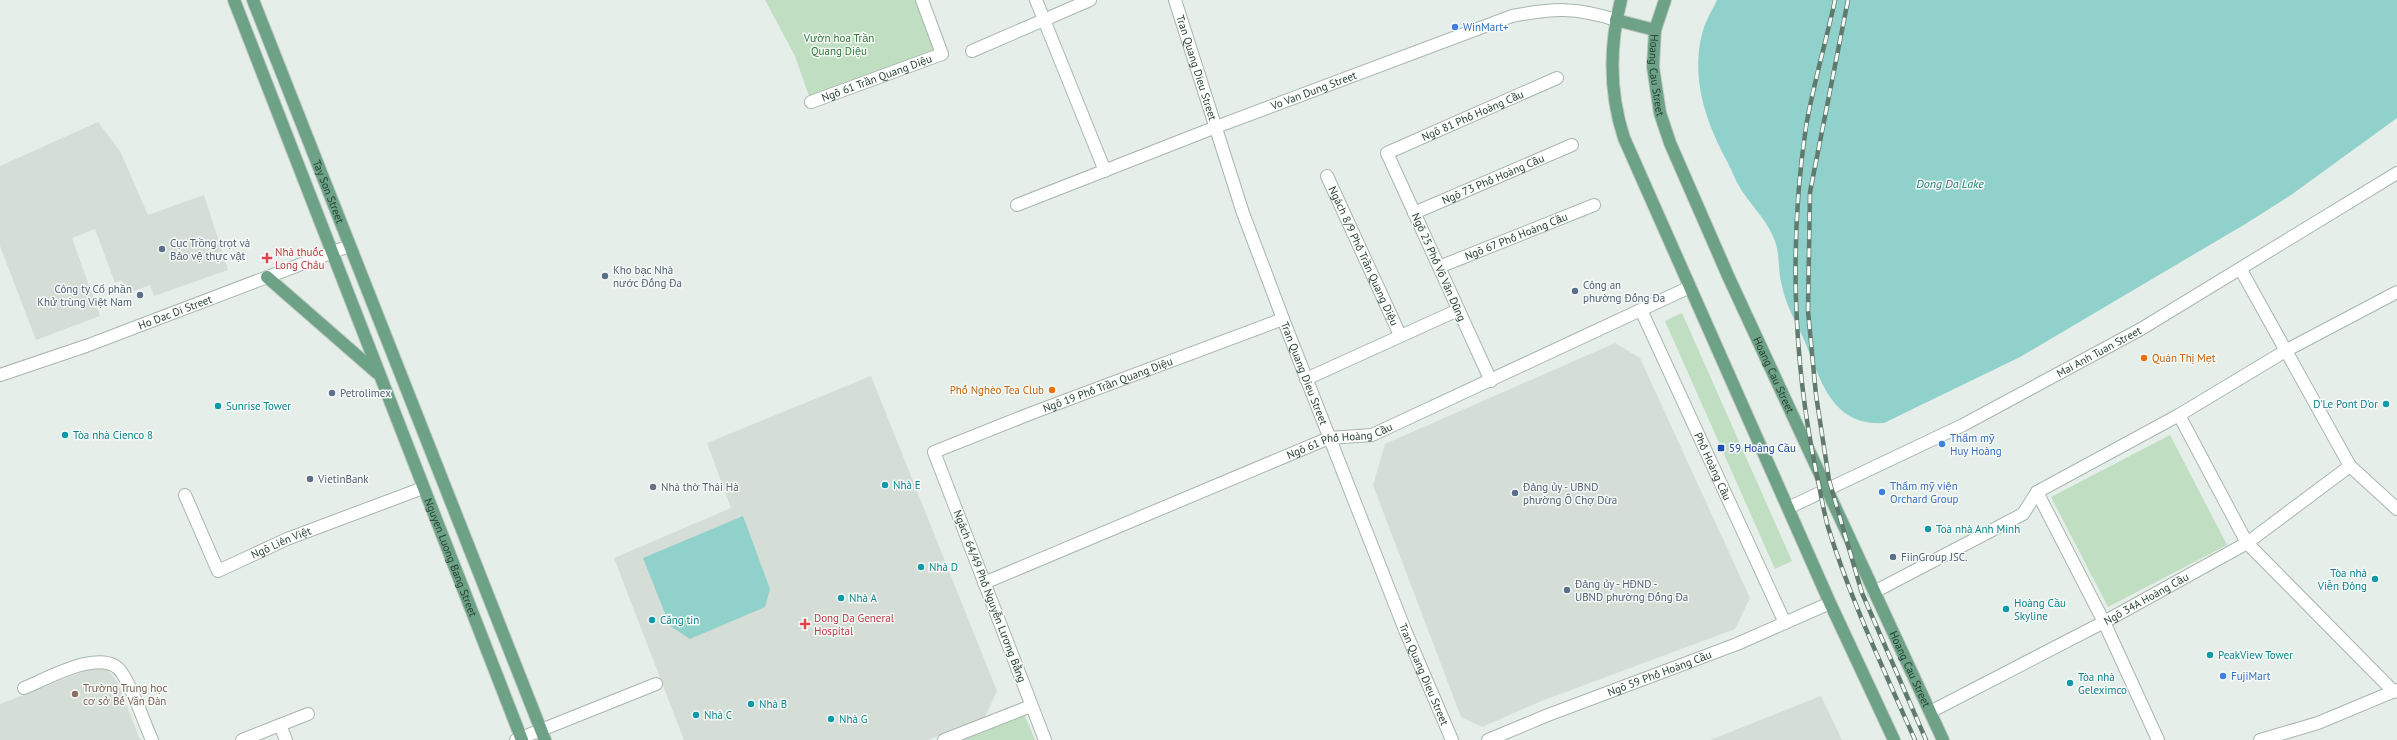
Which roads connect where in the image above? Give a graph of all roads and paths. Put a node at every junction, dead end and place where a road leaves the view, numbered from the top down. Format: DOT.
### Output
graph roads {
  1 [pos="234,0"];
  2 [pos="253,0"];
  3 [pos="922,0"];
  4 [pos="1036,0"];
  5 [pos="1090,0"];
  6 [pos="1175,0"];
  7 [pos="1621,0"];
  8 [pos="1665,0"];
  9 [pos="1587,5"];
  10 [pos="1044,19"];
  11 [pos="1616,20"];
  12 [pos="1655,30"];
  13 [pos="972,51"];
  14 [pos="1558,78"];
  15 [pos="811,102"];
  16 [pos="1216,127"];
  17 [pos="1572,145"];
  18 [pos="1387,153"];
  19 [pos="1105,172"];
  20 [pos="2397,173"];
  21 [pos="1327,176"];
  22 [pos="1017,205"];
  23 [pos="1594,205"];
  24 [pos="1414,213"];
  25 [pos="349,246"];
  26 [pos="332,253"];
  27 [pos="1439,268"];
  28 [pos="2241,270"];
  29 [pos="268,276"];
  30 [pos="1690,287"];
  31 [pos="2397,292"];
  32 [pos="1458,310"];
  33 [pos="1641,310"];
  34 [pos="1283,319"];
  35 [pos="1400,334"];
  36 [pos="2287,350"];
  37 [pos="0,375"];
  38 [pos="380,375"];
  39 [pos="1306,379"];
  40 [pos="1491,381"];
  41 [pos="404,383"];
  42 [pos="2179,415"];
  43 [pos="1329,438"];
  44 [pos="934,452"];
  45 [pos="2350,466"];
  46 [pos="423,488"];
  47 [pos="1827,490"];
  48 [pos="2037,492"];
  49 [pos="184,495"];
  50 [pos="1788,508"];
  51 [pos="2397,509"];
  52 [pos="2247,543"];
  53 [pos="984,583"];
  54 [pos="1874,592"];
  55 [pos="1830,603"];
  56 [pos="2104,622"];
  57 [pos="1785,623"];
  58 [pos="656,684"];
  59 [pos="24,688"];
  60 [pos="2395,691"];
  61 [pos="1032,706"];
  62 [pos="1930,712"];
  63 [pos="308,714"];
  64 [pos="280,725"];
  65 [pos="543,735"];
  66 [pos="520,739"];
  67 [pos="152,740"];
  68 [pos="242,740"];
  69 [pos="286,740"];
  70 [pos="944,740"];
  71 [pos="1045,740"];
  72 [pos="1452,740"];
  73 [pos="1488,740"];
  74 [pos="1894,740"];
  75 [pos="1942,740"];
  76 [pos="2158,740"];
  77 [pos="2260,740"];
  1 -- 26 [label="main road, Tay Son Street"];
  2 -- 25 [label="main road, Tay Son Street"];
  3 -- 15 [label="street, Ngõ 61 Trần Quang Diệu"];
  4 -- 10 [label="street"];
  5 -- 10 [label="street"];
  6 -- 16 [label="street, Tran Quang Dieu Street"];
  7 -- 11 [label="main road"];
  8 -- 12 [label="main road, Hoang Cau Street"];
  9 -- 11 [label="street, Vo Van Dung Street"];
  9 -- 16 [label="street, Vo Van Dung Street"];
  10 -- 13 [label="street"];
  10 -- 19 [label="street"];
  11 -- 12 [label="main road"];
  11 -- 30 [label="main road"];
  12 -- 47 [label="main road, Hoang Cau Street"];
  14 -- 18 [label="street, Ngõ 81 Phố Hoàng Cầu"];
  16 -- 19 [label="street, Vo Van Dung Street"];
  16 -- 34 [label="street, Tran Quang Dieu Street"];
  17 -- 24 [label="street, Ngõ 73 Phố Hoàng Cầu"];
  18 -- 24 [label="street, Ngõ 25 Phố Võ Văn Dũng"];
  19 -- 22 [label="street, Vo Van Dung Street"];
  20 -- 28 [label="street, Mai Anh Tuan Street"];
  21 -- 35 [label="street, Ngách 8/9 Phố Trần Quang Diệu"];
  23 -- 27 [label="street, Ngõ 67 Phố Hoàng Cầu"];
  24 -- 27 [label="street, Ngõ 25 Phố Võ Văn Dũng"];
  25 -- 26 [label="street, Ho Dac Di Street"];
  25 -- 41 [label="main road, Tay Son Street"];
  26 -- 29 [label="street, Ho Dac Di Street"];
  26 -- 38 [label="main road, Tay Son Street"];
  27 -- 32 [label="street, Ngõ 25 Phố Võ Văn Dũng"];
  28 -- 36 [label="street"];
  28 -- 47 [label="street, Mai Anh Tuan Street"];
  29 -- 37 [label="street, Ho Dac Di Street"];
  29 -- 38 [label="main road"];
  30 -- 33 [label="street, Ngõ 61 Phố Hoàng Cầu"];
  30 -- 50 [label="main road"];
  31 -- 36 [label="street"];
  32 -- 35 [label="street"];
  32 -- 40 [label="street, Ngõ 25 Phố Võ Văn Dũng"];
  33 -- 40 [label="street, Ngõ 61 Phố Hoàng Cầu"];
  33 -- 57 [label="street, Phố Hoàng Cầu"];
  34 -- 39 [label="street, Tran Quang Dieu Street"];
  34 -- 44 [label="street, Ngõ 19 Phố Trần Quang Diệu"];
  35 -- 39 [label="street"];
  36 -- 42 [label="street"];
  36 -- 45 [label="street"];
  38 -- 46 [label="main road, Nguyen Luong Bang Street"];
  39 -- 43 [label="street, Tran Quang Dieu Street"];
  40 -- 43 [label="street, Ngõ 61 Phố Hoàng Cầu"];
  41 -- 65 [label="main road, Nguyen Luong Bang Street"];
  42 -- 48 [label="street"];
  42 -- 52 [label="street"];
  43 -- 53 [label="street, Ngõ 61 Phố Hoàng Cầu"];
  43 -- 72 [label="street, Tran Quang Dieu Street"];
  44 -- 53 [label="street, Ngách 64/49 Phố Nguyễn Lương Bằng"];
  45 -- 51 [label="street"];
  45 -- 52 [label="street, Ngõ 34A Hoàng Cầu"];
  46 -- 49 [label="street, Ngõ Liên Việt"];
  46 -- 66 [label="main road, Nguyen Luong Bang Street"];
  47 -- 50 [label="street, Mai Anh Tuan Street"];
  47 -- 54 [label="main road, Hoang Cau Street"];
  48 -- 54 [label="street"];
  48 -- 56 [label="street"];
  50 -- 55 [label="main road"];
  52 -- 56 [label="street, Ngõ 34A Hoàng Cầu"];
  52 -- 60 [label="street"];
  53 -- 61 [label="street, Ngách 64/49 Phố Nguyễn Lương Bằng"];
  54 -- 62 [label="main road, Hoang Cau Street"];
  55 -- 57 [label="street, Ngõ 59 Phố Hoàng Cầu"];
  55 -- 74 [label="main road"];
  56 -- 62 [label="street, Ngõ 34A Hoàng Cầu"];
  56 -- 76 [label="street"];
  57 -- 73 [label="street, Ngõ 59 Phố Hoàng Cầu"];
  58 -- 65 [label="street"];
  59 -- 67 [label="street"];
  60 -- 77 [label="street"];
  61 -- 70 [label="street"];
  61 -- 71 [label="street, Ngách 64/49 Phố Nguyễn Lương Bằng"];
  62 -- 75 [label="main road, Hoang Cau Street"];
  63 -- 64 [label="street"];
  64 -- 68 [label="street"];
  64 -- 69 [label="street"];
  65 -- 66 [label="street"];
}
